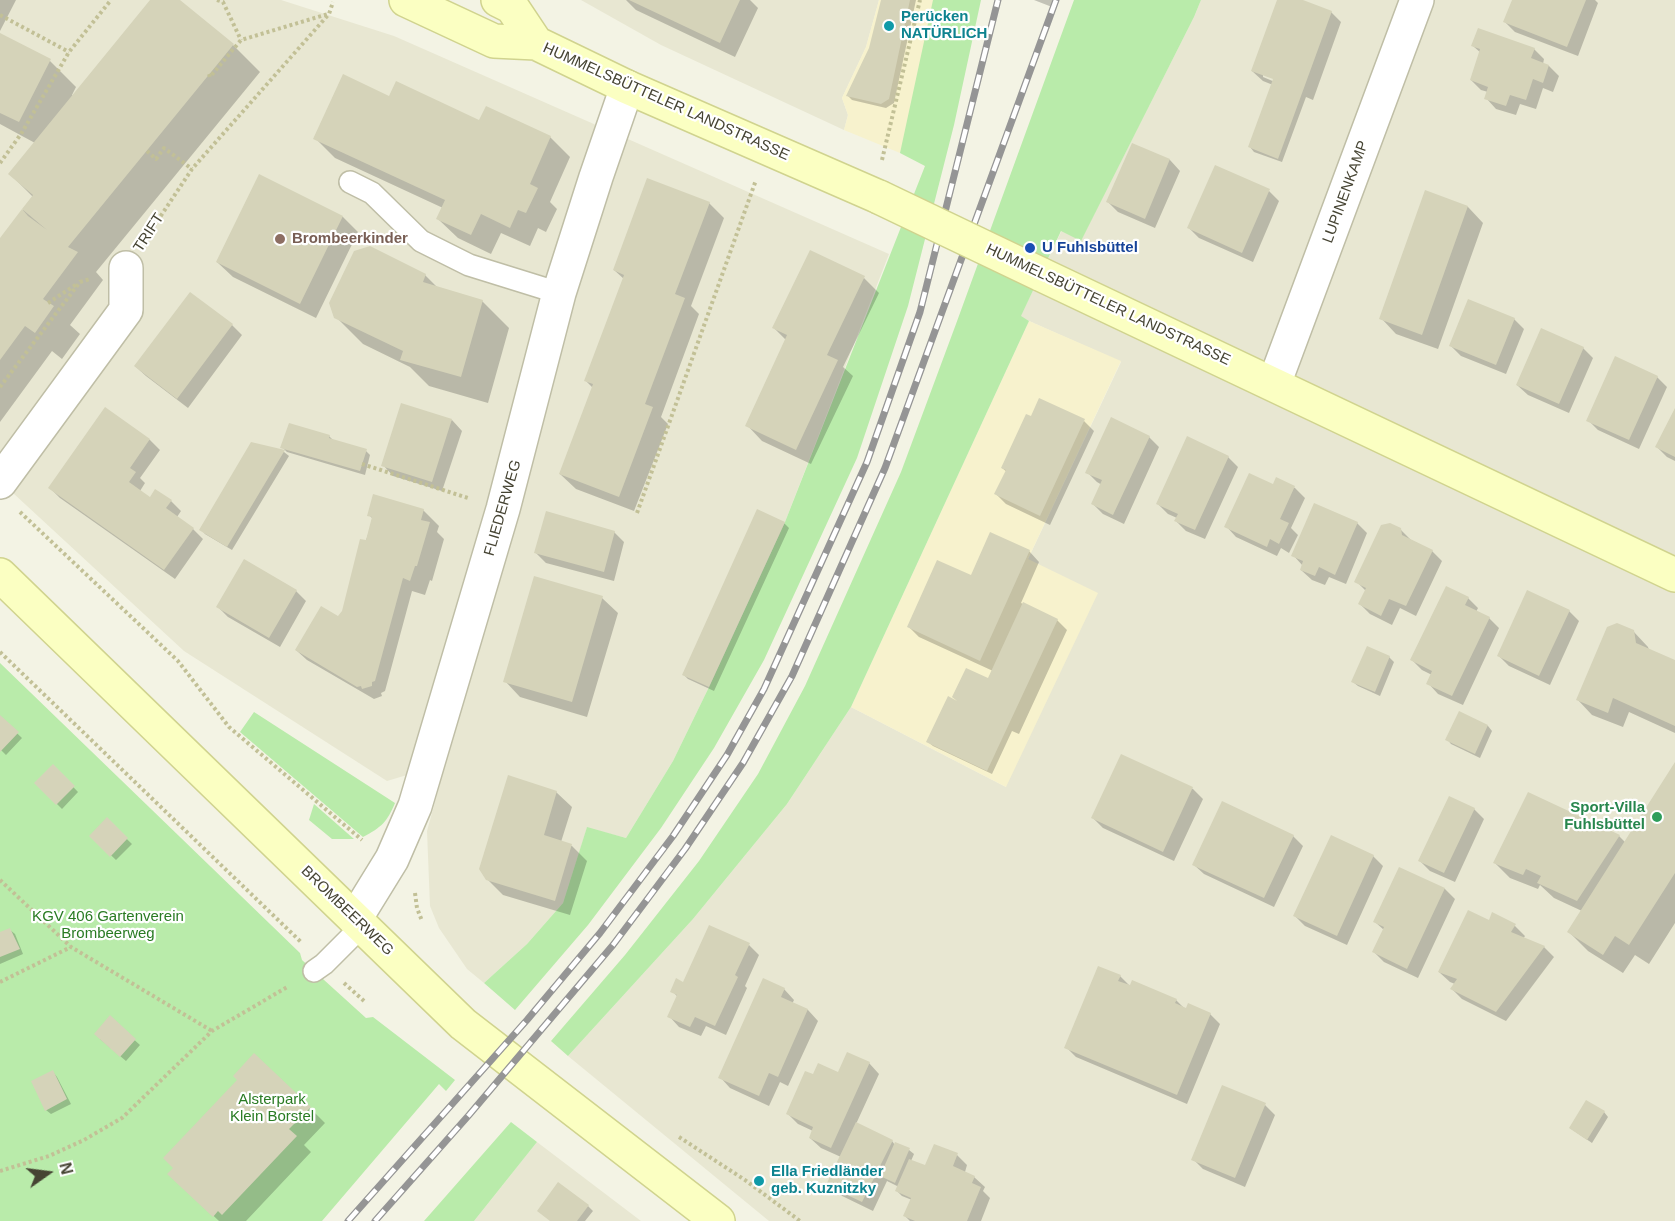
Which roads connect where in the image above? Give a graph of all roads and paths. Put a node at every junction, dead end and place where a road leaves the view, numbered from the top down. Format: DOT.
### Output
graph roads {
  1 [pos="111,0"];
  2 [pos="217,0"];
  3 [pos="406,0"];
  4 [pos="498,0"];
  5 [pos="920,0"];
  6 [pos="1417,0"];
  7 [pos="333,2"];
  8 [pos="329,14"];
  9 [pos="0,15"];
  10 [pos="242,40"];
  11 [pos="536,44"];
  12 [pos="69,52"];
  13 [pos="209,75"];
  14 [pos="627,87"];
  15 [pos="768,148"];
  16 [pos="147,151"];
  17 [pos="0,163"];
  18 [pos="192,169"];
  19 [pos="350,182"];
  20 [pos="873,195"];
  21 [pos="126,268"];
  22 [pos="80,282"];
  23 [pos="559,293"];
  24 [pos="48,303"];
  25 [pos="1274,384"];
  26 [pos="0,387"];
  27 [pos="362,465"];
  28 [pos="8,495"];
  29 [pos="504,509"];
  30 [pos="638,513"];
  31 [pos="0,575"];
  32 [pos="1675,575"];
  33 [pos="0,652"];
  34 [pos="359,838"];
  35 [pos="0,880"];
  36 [pos="415,884"];
  37 [pos="422,921"];
  38 [pos="358,922"];
  39 [pos="71,947"];
  40 [pos="319,968"];
  41 [pos="0,982"];
  42 [pos="364,1001"];
  43 [pos="212,1031"];
  44 [pos="679,1137"];
  45 [pos="0,1171"];
  46 [pos="718,1221"];
  47 [pos="800,1221"];
  1 -- 12 [label="path"];
  2 -- 10 [label="path"];
  3 -- 11 [label="main road, HUMMELSBÜTTELER LANDSTRASSE"];
  4 -- 11 [label="main road, HUMMELSBÜTTELER LANDSTRASSE"];
  5 -- 20 [label="path"];
  6 -- 25 [label="street, LUPINENKAMP"];
  7 -- 8 [label="path, TRIFT"];
  8 -- 10 [label="path"];
  8 -- 18 [label="path, TRIFT"];
  9 -- 12 [label="path"];
  10 -- 13 [label="path"];
  11 -- 14 [label="main road, HUMMELSBÜTTELER LANDSTRASSE"];
  12 -- 17 [label="path"];
  14 -- 15 [label="main road, HUMMELSBÜTTELER LANDSTRASSE"];
  14 -- 23 [label="street, FLIEDERWEG"];
  15 -- 20 [label="main road, HUMMELSBÜTTELER LANDSTRASSE"];
  15 -- 30 [label="path"];
  16 -- 18 [label="path"];
  18 -- 21 [label="path, TRIFT"];
  19 -- 23 [label="lane"];
  20 -- 25 [label="main road, HUMMELSBÜTTELER LANDSTRASSE, bridge"];
  21 -- 22 [label="path"];
  21 -- 28 [label="street, TRIFT"];
  22 -- 24 [label="path"];
  22 -- 26 [label="path"];
  23 -- 29 [label="street, FLIEDERWEG"];
  25 -- 32 [label="main road, HUMMELSBÜTTELER LANDSTRASSE"];
  27 -- 29 [label="path"];
  28 -- 34 [label="path"];
  29 -- 38 [label="street, FLIEDERWEG"];
  31 -- 38 [label="main road, BROMBEERWEG"];
  33 -- 40 [label="path"];
  35 -- 39 [label="path"];
  36 -- 37 [label="path"];
  38 -- 40 [label="lane"];
  38 -- 46 [label="main road, BROMBEERWEG"];
  39 -- 41 [label="path"];
  39 -- 43 [label="path"];
  40 -- 42 [label="path"];
  40 -- 43 [label="path"];
  43 -- 45 [label="path"];
  44 -- 47 [label="path"];
}
